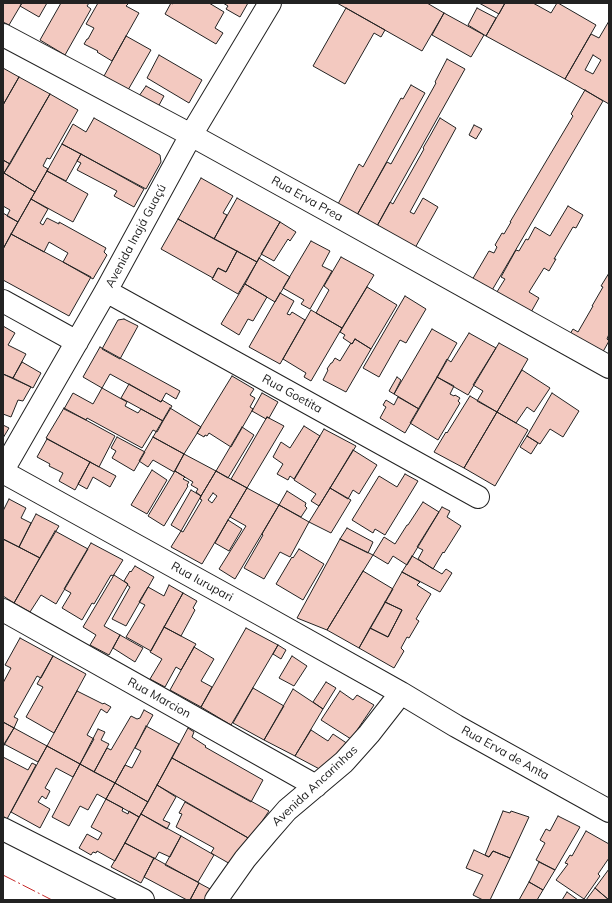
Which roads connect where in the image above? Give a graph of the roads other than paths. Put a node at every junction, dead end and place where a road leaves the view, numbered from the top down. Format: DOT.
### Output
graph roads {
  1 [pos="270,3"];
  2 [pos="3,35"];
  3 [pos="191,135"];
  4 [pos="106,292"];
  5 [pos="3,301"];
  6 [pos="77,342"];
  7 [pos="609,367"];
  8 [pos="3,471"];
  9 [pos="478,497"];
  10 [pos="3,610"];
  11 [pos="402,693"];
  12 [pos="316,786"];
  13 [pos="609,811"];
  14 [pos="3,829"];
  15 [pos="143,900"];
  16 [pos="216,900"];
  1 -- 3 [label="street, Avenida Inajá Guaçú"];
  2 -- 3 [label="street, Rua Erva Prea"];
  3 -- 4 [label="street, Avenida Inajá Guaçú"];
  3 -- 7 [label="street, Rua Erva Prea"];
  4 -- 6 [label="street, Avenida Inajá Guaçú"];
  4 -- 9 [label="street, Rua Goetita"];
  5 -- 6 [label="street"];
  6 -- 8 [label="street, Avenida Inajá Guaçú"];
  8 -- 11 [label="street, Rua Iurupari"];
  10 -- 12 [label="street, Rua Marcion"];
  11 -- 12 [label="street, Avenida Ancarinhas"];
  11 -- 13 [label="street, Rua Erva de Anta"];
  12 -- 16 [label="street, Avenida Ancarinhas"];
  14 -- 15 [label="street"];
}
